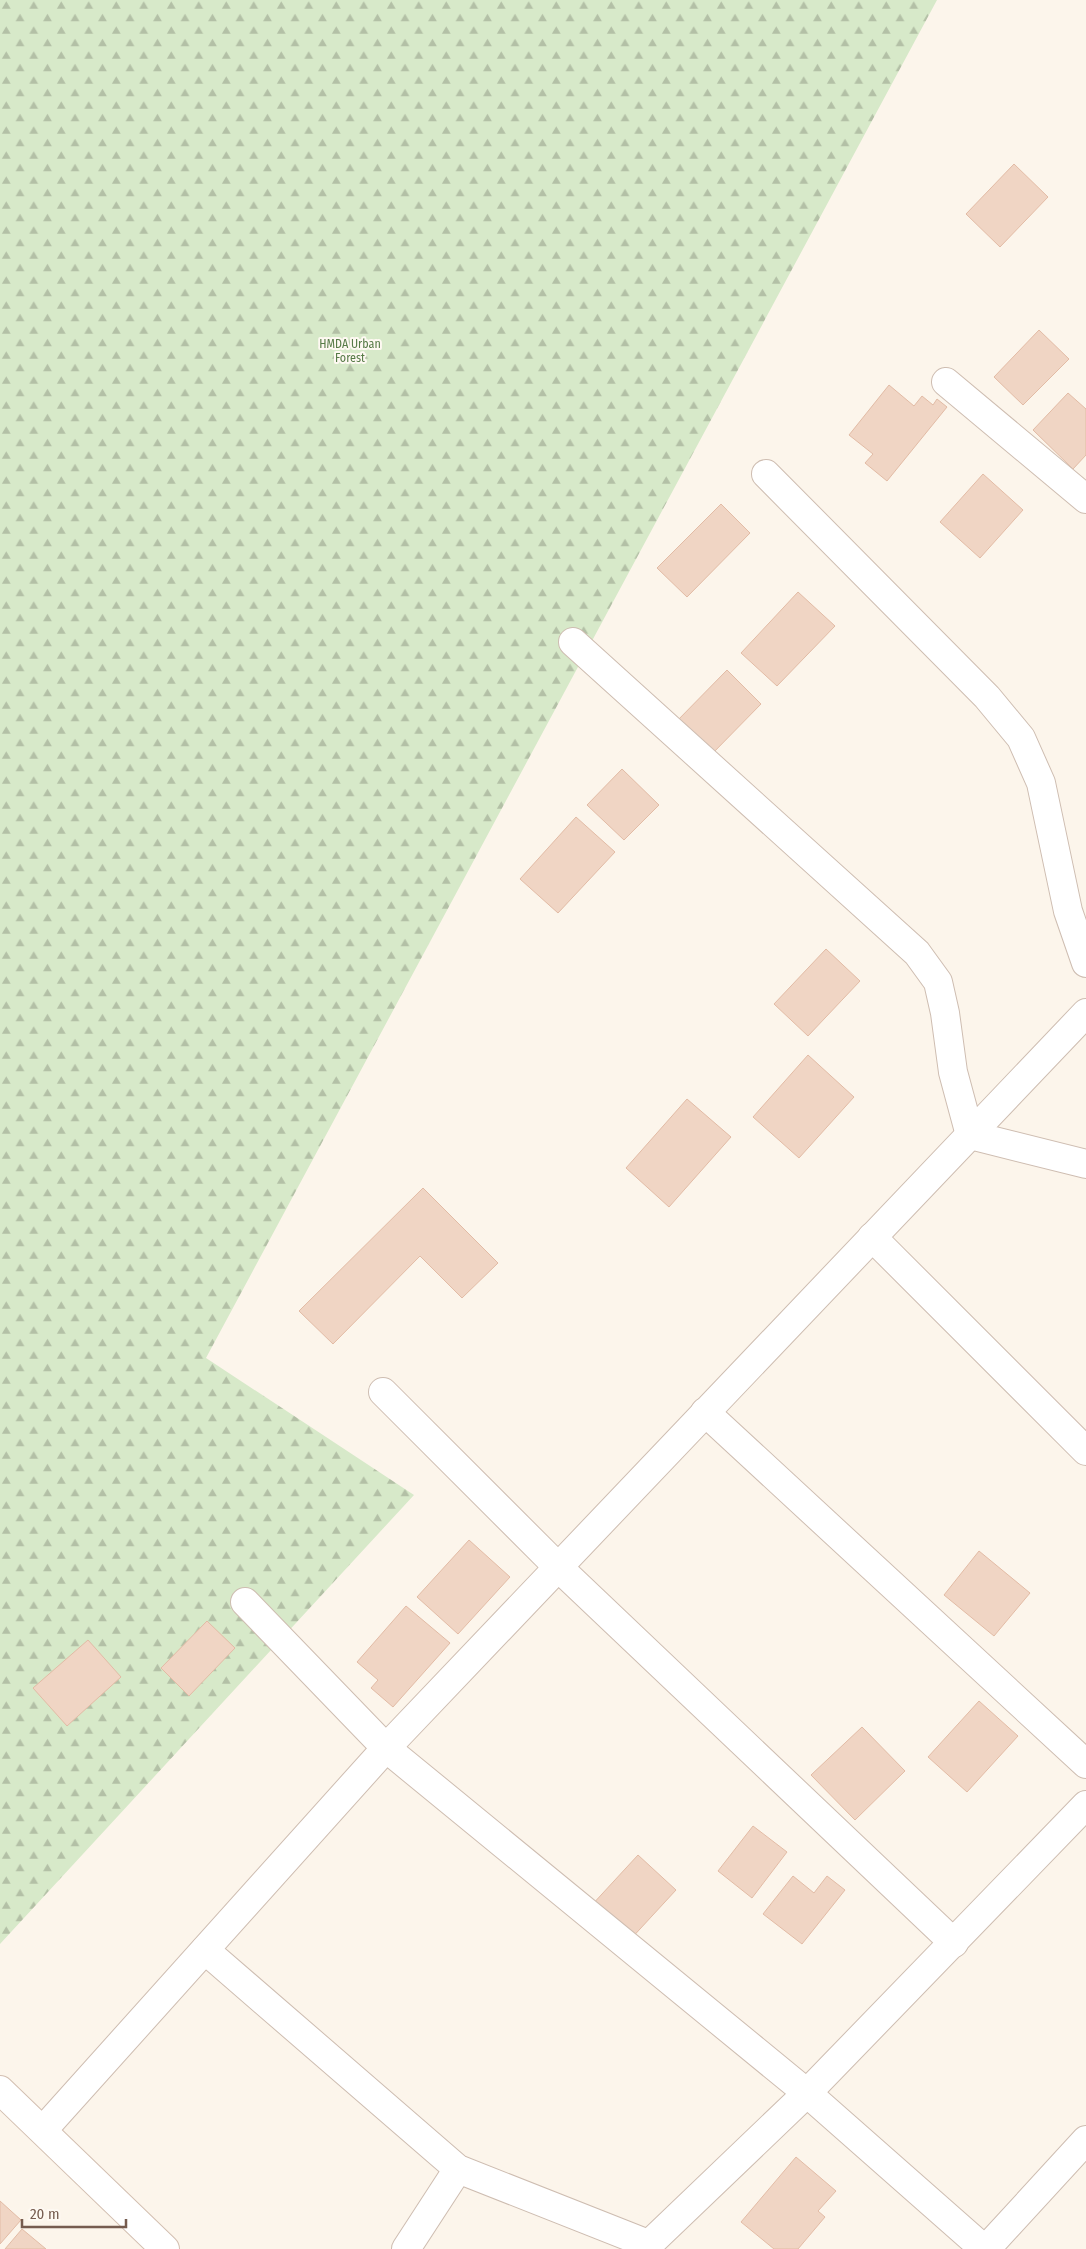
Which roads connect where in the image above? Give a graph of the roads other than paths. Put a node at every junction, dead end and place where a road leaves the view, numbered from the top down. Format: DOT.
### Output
graph roads {
  1 [pos="946,382"];
  2 [pos="766,474"];
  3 [pos="1086,499"];
  4 [pos="573,642"];
  5 [pos="1086,963"];
  6 [pos="1086,1013"];
  7 [pos="970,1135"];
  8 [pos="1086,1164"];
  9 [pos="872,1237"];
  10 [pos="382,1392"];
  11 [pos="705,1412"];
  12 [pos="1086,1451"];
  13 [pos="558,1567"];
  14 [pos="245,1602"];
  15 [pos="386,1748"];
  16 [pos="1086,1764"];
  17 [pos="1086,1805"];
  18 [pos="954,1942"];
  19 [pos="205,1950"];
  20 [pos="0,2090"];
  21 [pos="807,2093"];
  22 [pos="43,2130"];
  23 [pos="1086,2140"];
  24 [pos="458,2169"];
  25 [pos="646,2246"];
  26 [pos="166,2249"];
  27 [pos="406,2249"];
  28 [pos="985,2249"];
  1 -- 3 [label="street"];
  2 -- 5 [label="street"];
  4 -- 7 [label="street"];
  6 -- 7 [label="street"];
  7 -- 8 [label="street"];
  7 -- 9 [label="street"];
  9 -- 11 [label="street"];
  9 -- 12 [label="street"];
  10 -- 13 [label="street"];
  11 -- 13 [label="street"];
  11 -- 16 [label="street"];
  13 -- 15 [label="street"];
  13 -- 18 [label="street"];
  14 -- 15 [label="street"];
  15 -- 19 [label="street"];
  15 -- 21 [label="street"];
  17 -- 18 [label="street"];
  18 -- 21 [label="street"];
  19 -- 22 [label="street"];
  19 -- 24 [label="street"];
  20 -- 22 [label="street"];
  21 -- 25 [label="street"];
  21 -- 28 [label="street"];
  22 -- 26 [label="street"];
  23 -- 28 [label="street"];
  24 -- 25 [label="street"];
  24 -- 27 [label="street"];
}
